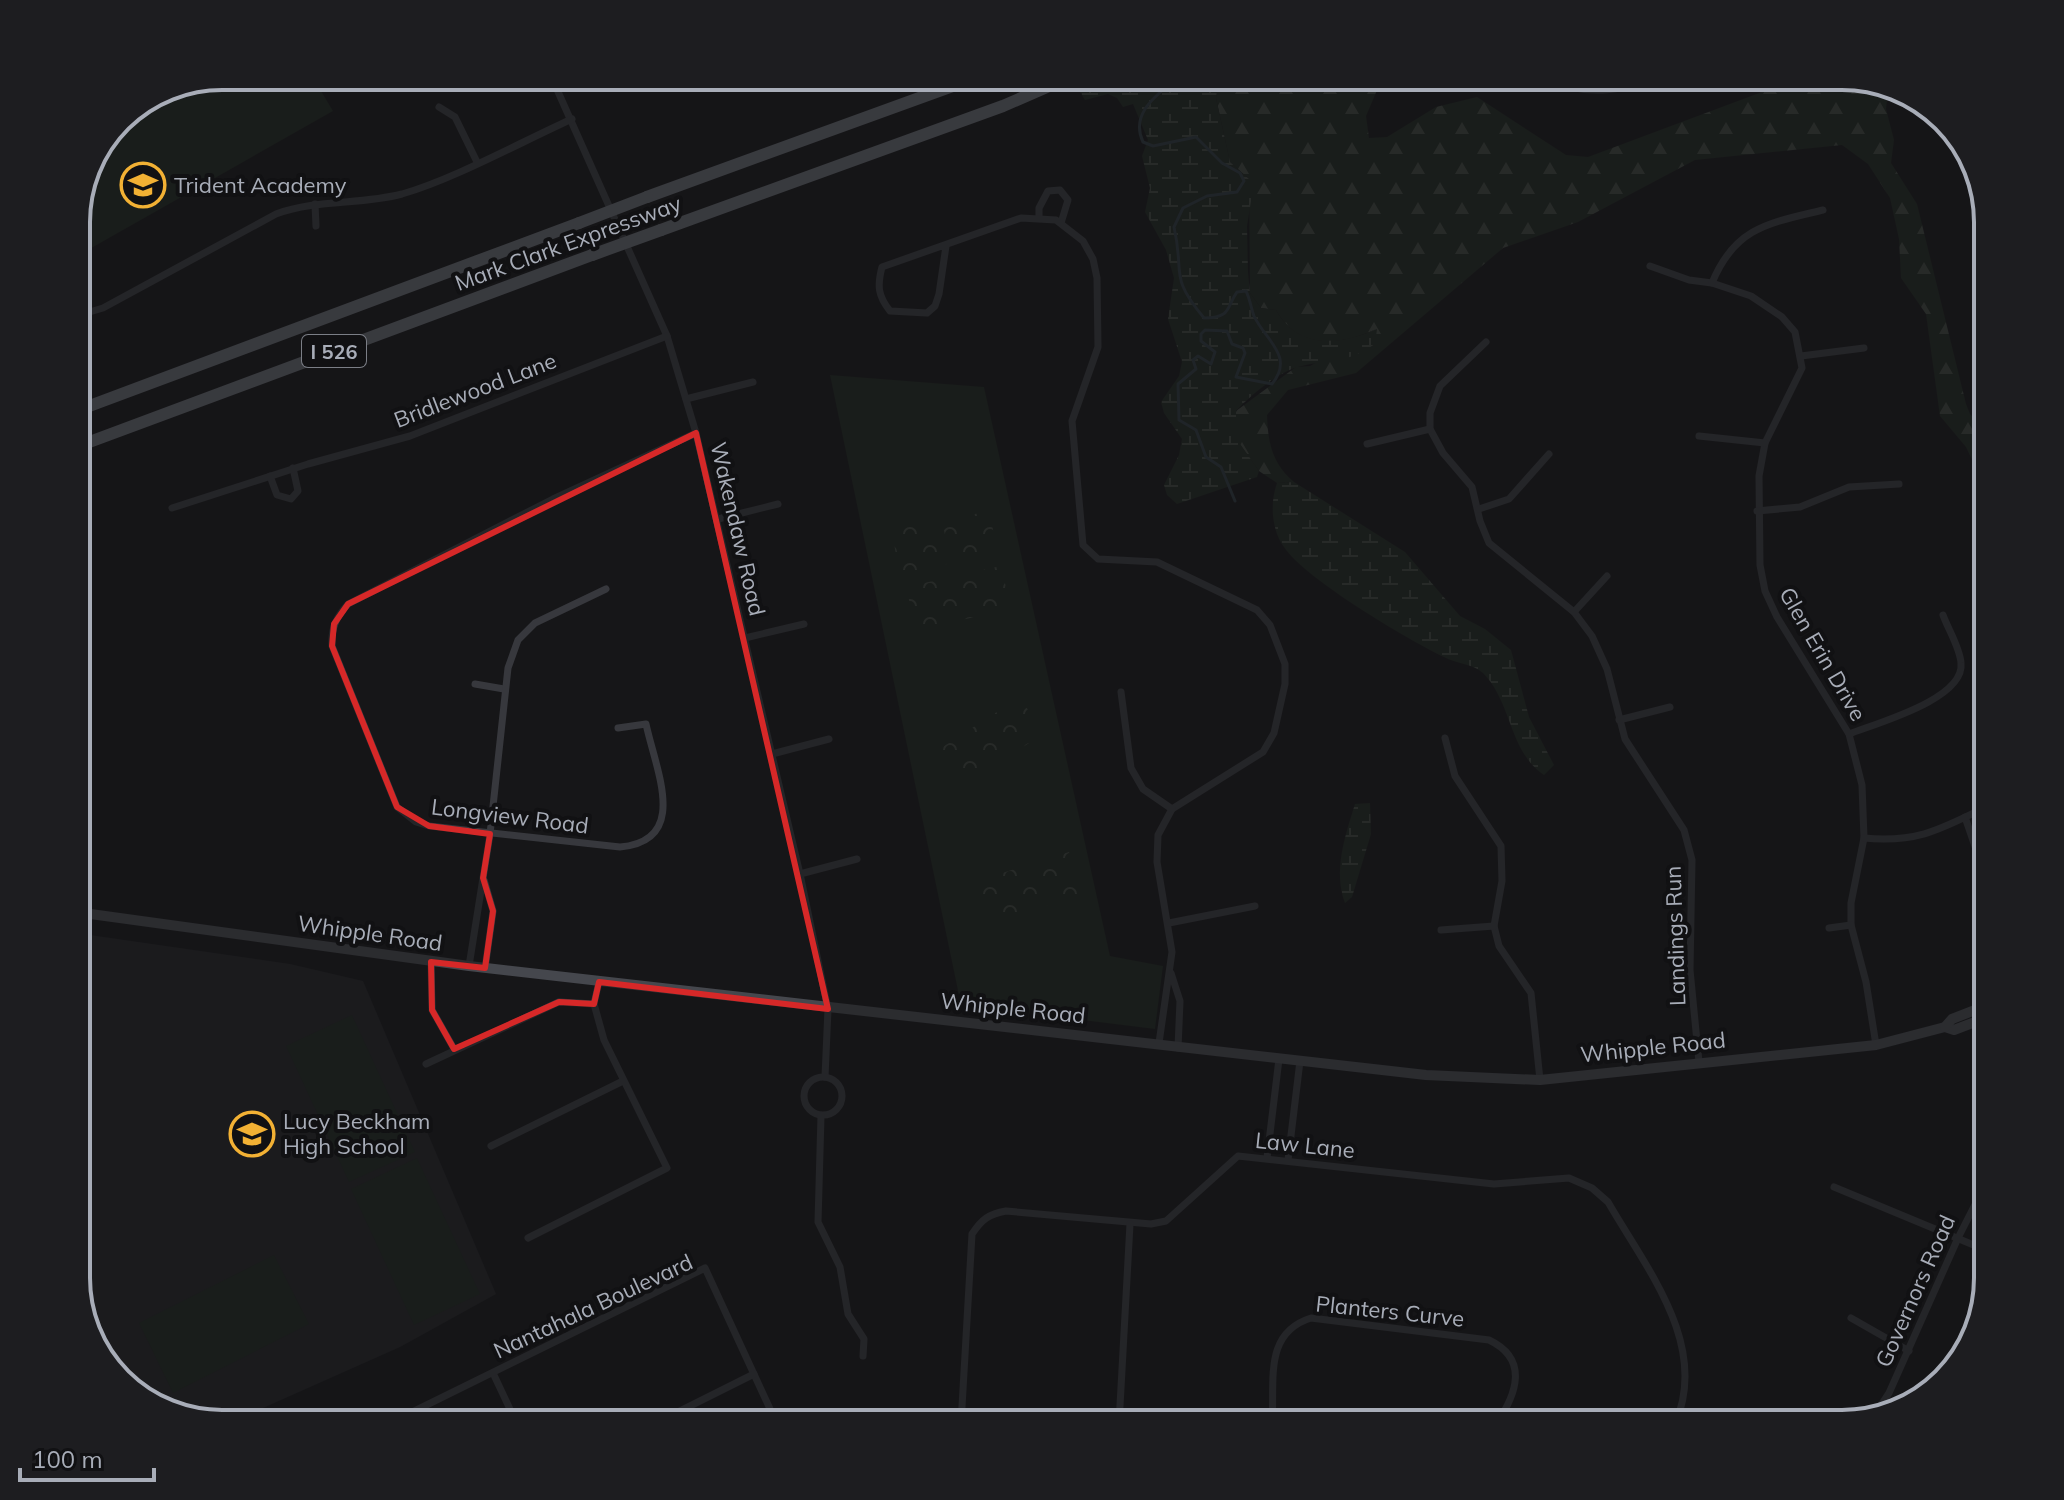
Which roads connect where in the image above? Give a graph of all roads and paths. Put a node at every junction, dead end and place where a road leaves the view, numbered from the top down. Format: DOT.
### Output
graph roads {
  1 [pos="558,90"];
  2 [pos="941,90"];
  3 [pos="1043,90"];
  4 [pos="1584,90"];
  5 [pos="1617,90"];
  6 [pos="439,107"];
  7 [pos="572,119"];
  8 [pos="477,162"];
  9 [pos="315,204"];
  10 [pos="1823,210"];
  11 [pos="1039,217"];
  12 [pos="1061,223"];
  13 [pos="316,226"];
  14 [pos="946,246"];
  15 [pos="1650,266"];
  16 [pos="1712,283"];
  17 [pos="90,312"];
  18 [pos="667,336"];
  19 [pos="1486,342"];
  20 [pos="1864,348"];
  21 [pos="1801,356"];
  22 [pos="753,382"];
  23 [pos="686,399"];
  24 [pos="90,406"];
  25 [pos="1430,429"];
  26 [pos="696,433"];
  27 [pos="1699,436"];
  28 [pos="90,442"];
  29 [pos="1765,443"];
  30 [pos="1367,444"];
  31 [pos="1549,454"];
  32 [pos="293,468"];
  33 [pos="270,476"];
  34 [pos="1899,484"];
  35 [pos="778,504"];
  36 [pos="172,508"];
  37 [pos="1479,509"];
  38 [pos="1757,511"];
  39 [pos="718,519"];
  40 [pos="1607,576"];
  41 [pos="606,589"];
  42 [pos="1574,612"];
  43 [pos="1943,615"];
  44 [pos="804,624"];
  45 [pos="745,638"];
  46 [pos="475,684"];
  47 [pos="504,689"];
  48 [pos="1121,692"];
  49 [pos="1670,707"];
  50 [pos="1619,720"];
  51 [pos="618,728"];
  52 [pos="1849,734"];
  53 [pos="1445,738"];
  54 [pos="829,739"];
  55 [pos="772,754"];
  56 [pos="1172,809"];
  57 [pos="1974,813"];
  58 [pos="1965,817"];
  59 [pos="490,834"];
  60 [pos="1864,838"];
  61 [pos="1974,843"];
  62 [pos="857,859"];
  63 [pos="800,874"];
  64 [pos="483,878"];
  65 [pos="1255,906"];
  66 [pos="90,914"];
  67 [pos="1169,923"];
  68 [pos="1851,925"];
  69 [pos="1494,926"];
  70 [pos="1829,928"];
  71 [pos="1441,930"];
  72 [pos="431,962"];
  73 [pos="469,966"];
  74 [pos="485,968"];
  75 [pos="1171,971"];
  76 [pos="599,982"];
  77 [pos="594,1004"];
  78 [pos="828,1009"];
  79 [pos="1974,1010"];
  80 [pos="1974,1022"];
  81 [pos="1945,1027"];
  82 [pos="1159,1043"];
  83 [pos="1876,1045"];
  84 [pos="1178,1048"];
  85 [pos="454,1049"];
  86 [pos="1279,1059"];
  87 [pos="1300,1061"];
  88 [pos="1699,1062"];
  89 [pos="426,1064"];
  90 [pos="825,1077"];
  91 [pos="1540,1080"];
  92 [pos="623,1081"];
  93 [pos="821,1116"];
  94 [pos="491,1146"];
  95 [pos="1267,1158"];
  96 [pos="1288,1160"];
  97 [pos="1834,1187"];
  98 [pos="1974,1207"];
  99 [pos="1130,1224"];
  100 [pos="528,1238"];
  101 [pos="1958,1238"];
  102 [pos="1974,1245"];
  103 [pos="1851,1318"];
  104 [pos="1909,1351"];
  105 [pos="863,1356"];
  106 [pos="493,1373"];
  107 [pos="754,1374"];
  108 [pos="1880,1404"];
  109 [pos="417,1410"];
  110 [pos="510,1410"];
  111 [pos="682,1410"];
  112 [pos="771,1410"];
  113 [pos="962,1410"];
  114 [pos="1120,1410"];
  115 [pos="1273,1410"];
  116 [pos="1506,1410"];
  117 [pos="1682,1410"];
  1 -- 7 [label="street, Wakendaw Road"];
  2 -- 24 [label="highway, Mark Clark Expressway / I 526, bridge"];
  3 -- 28 [label="highway, Mark Clark Expressway / I 526, bridge"];
  4 -- 5 [label="street"];
  6 -- 8 [label="street"];
  7 -- 8 [label="street"];
  7 -- 18 [label="street, Wakendaw Road"];
  8 -- 9 [label="street"];
  9 -- 13 [label="street"];
  9 -- 17 [label="street"];
  10 -- 16 [label="street"];
  11 -- 12 [label="street"];
  11 -- 12 [label="street"];
  11 -- 14 [label="street"];
  12 -- 56 [label="street"];
  14 -- 14 [label="street"];
  15 -- 16 [label="street"];
  16 -- 21 [label="street"];
  18 -- 23 [label="street, Wakendaw Road"];
  18 -- 32 [label="street, Bridlewood Lane"];
  19 -- 25 [label="street"];
  20 -- 21 [label="street"];
  21 -- 29 [label="street, Glen Erin Drive"];
  22 -- 23 [label="street"];
  23 -- 26 [label="street, Wakendaw Road"];
  25 -- 30 [label="street"];
  25 -- 37 [label="street, Landings Run"];
  26 -- 39 [label="street, Wakendaw Road"];
  26 -- 59 [label="street, Longview Road"];
  27 -- 29 [label="street"];
  29 -- 38 [label="street, Glen Erin Drive"];
  31 -- 37 [label="street"];
  32 -- 33 [label="street, Bridlewood Lane"];
  32 -- 33 [label="street"];
  33 -- 36 [label="street, Bridlewood Lane"];
  34 -- 38 [label="street"];
  35 -- 39 [label="street"];
  37 -- 42 [label="street, Landings Run"];
  38 -- 52 [label="street, Glen Erin Drive"];
  39 -- 45 [label="street, Wakendaw Road"];
  40 -- 42 [label="street"];
  41 -- 47 [label="street"];
  42 -- 50 [label="street, Landings Run"];
  43 -- 52 [label="street"];
  44 -- 45 [label="street"];
  45 -- 55 [label="street, Wakendaw Road"];
  46 -- 47 [label="street"];
  47 -- 59 [label="street"];
  48 -- 56 [label="street"];
  49 -- 50 [label="street"];
  50 -- 88 [label="street, Landings Run"];
  51 -- 59 [label="street, Longview Road"];
  52 -- 60 [label="street, Glen Erin Drive"];
  53 -- 69 [label="street"];
  54 -- 55 [label="street"];
  55 -- 63 [label="street, Wakendaw Road"];
  56 -- 67 [label="street"];
  57 -- 58 [label="street"];
  58 -- 60 [label="street"];
  58 -- 61 [label="street"];
  59 -- 64 [label="street"];
  60 -- 68 [label="street, Glen Erin Drive"];
  62 -- 63 [label="street"];
  63 -- 78 [label="street, Wakendaw Road"];
  64 -- 73 [label="street"];
  64 -- 74 [label="street"];
  65 -- 67 [label="street"];
  66 -- 72 [label="main road, Whipple Road"];
  67 -- 75 [label="street"];
  68 -- 70 [label="street"];
  68 -- 83 [label="street, Glen Erin Drive"];
  69 -- 71 [label="street"];
  69 -- 91 [label="street"];
  72 -- 73 [label="main road, Whipple Road"];
  72 -- 85 [label="street"];
  73 -- 74 [label="main road, Whipple Road"];
  74 -- 76 [label="main road, Whipple Road"];
  75 -- 82 [label="street"];
  75 -- 84 [label="street"];
  76 -- 77 [label="street"];
  76 -- 78 [label="main road, Whipple Road"];
  77 -- 85 [label="street"];
  77 -- 92 [label="street"];
  78 -- 82 [label="main road, Whipple Road"];
  78 -- 90 [label="street, Wakendaw Road"];
  79 -- 81 [label="main road, Whipple Road"];
  80 -- 81 [label="main road, Whipple Road"];
  81 -- 83 [label="main road, Whipple Road"];
  82 -- 84 [label="main road, Whipple Road"];
  83 -- 88 [label="main road, Whipple Road"];
  84 -- 86 [label="main road, Whipple Road"];
  85 -- 89 [label="street"];
  86 -- 87 [label="main road, Whipple Road"];
  86 -- 95 [label="street"];
  87 -- 91 [label="main road, Whipple Road"];
  87 -- 96 [label="street"];
  88 -- 91 [label="main road, Whipple Road"];
  90 -- 93 [label="street"];
  90 -- 93 [label="street"];
  92 -- 94 [label="street"];
  92 -- 100 [label="street"];
  93 -- 105 [label="street"];
  95 -- 96 [label="street, Law Lane"];
  95 -- 99 [label="street, Law Lane"];
  96 -- 117 [label="street, Law Lane"];
  97 -- 101 [label="street"];
  98 -- 101 [label="street, Governors Road"];
  99 -- 113 [label="street, Law Lane"];
  99 -- 114 [label="street"];
  101 -- 102 [label="street"];
  101 -- 104 [label="street, Governors Road"];
  103 -- 104 [label="street"];
  104 -- 108 [label="street, Governors Road"];
  106 -- 107 [label="street, Nantahala Boulevard"];
  106 -- 109 [label="street, Nantahala Boulevard"];
  106 -- 110 [label="street"];
  107 -- 111 [label="street"];
  107 -- 112 [label="street, Nantahala Boulevard"];
  115 -- 116 [label="street, Planters Curve"];
}
